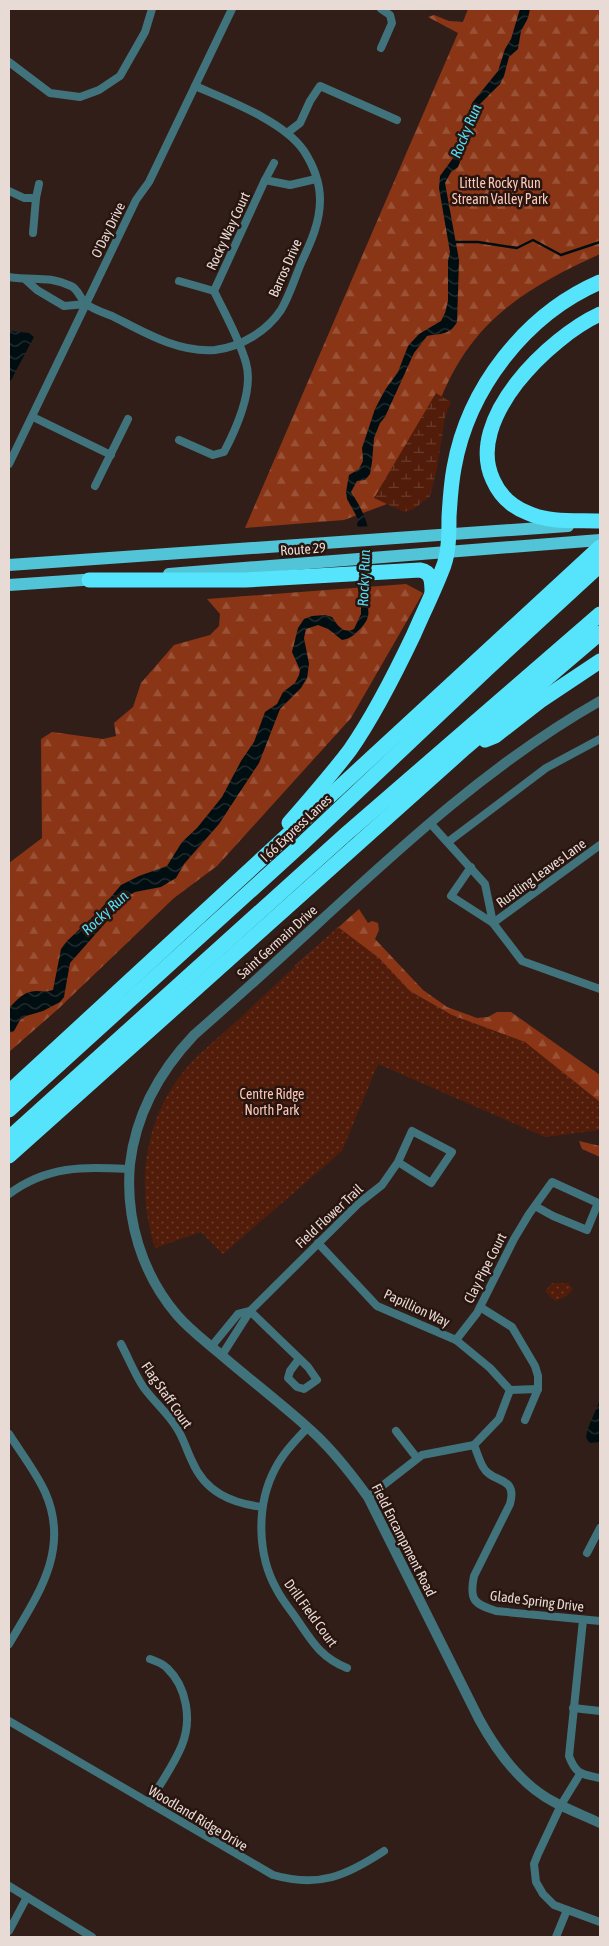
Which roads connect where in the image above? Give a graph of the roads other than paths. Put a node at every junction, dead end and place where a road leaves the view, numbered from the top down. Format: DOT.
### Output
graph roads {
  1 [pos="152,9"];
  2 [pos="232,9"];
  3 [pos="381,9"];
  4 [pos="381,48"];
  5 [pos="9,62"];
  6 [pos="195,86"];
  7 [pos="397,120"];
  8 [pos="287,132"];
  9 [pos="274,163"];
  10 [pos="316,179"];
  11 [pos="265,180"];
  12 [pos="39,184"];
  13 [pos="9,191"];
  14 [pos="36,198"];
  15 [pos="33,233"];
  16 [pos="9,278"];
  17 [pos="26,280"];
  18 [pos="179,281"];
  19 [pos="600,282"];
  20 [pos="214,291"];
  21 [pos="86,304"];
  22 [pos="600,314"];
  23 [pos="239,344"];
  24 [pos="33,417"];
  25 [pos="128,419"];
  26 [pos="179,440"];
  27 [pos="111,455"];
  28 [pos="9,464"];
  29 [pos="95,486"];
  30 [pos="600,522"];
  31 [pos="449,534"];
  32 [pos="600,540"];
  33 [pos="600,547"];
  34 [pos="447,553"];
  35 [pos="387,564"];
  36 [pos="9,565"];
  37 [pos="600,565"];
  38 [pos="89,580"];
  39 [pos="9,585"];
  40 [pos="432,594"];
  41 [pos="600,614"];
  42 [pos="600,633"];
  43 [pos="600,661"];
  44 [pos="600,701"];
  45 [pos="600,739"];
  46 [pos="465,748"];
  47 [pos="430,823"];
  48 [pos="448,842"];
  49 [pos="600,845"];
  50 [pos="471,868"];
  51 [pos="213,904"];
  52 [pos="493,923"];
  53 [pos="600,989"];
  54 [pos="9,1092"];
  55 [pos="9,1110"];
  56 [pos="9,1138"];
  57 [pos="9,1156"];
  58 [pos="398,1162"];
  59 [pos="130,1169"];
  60 [pos="9,1194"];
  61 [pos="535,1206"];
  62 [pos="318,1243"];
  63 [pos="480,1306"];
  64 [pos="250,1310"];
  65 [pos="456,1340"];
  66 [pos="121,1344"];
  67 [pos="212,1347"];
  68 [pos="222,1355"];
  69 [pos="299,1359"];
  70 [pos="538,1389"];
  71 [pos="510,1390"];
  72 [pos="525,1420"];
  73 [pos="308,1427"];
  74 [pos="396,1431"];
  75 [pos="9,1434"];
  76 [pos="474,1445"];
  77 [pos="417,1458"];
  78 [pos="368,1497"];
  79 [pos="262,1507"];
  80 [pos="600,1528"];
  81 [pos="587,1553"];
  82 [pos="583,1620"];
  83 [pos="600,1621"];
  84 [pos="9,1644"];
  85 [pos="150,1659"];
  86 [pos="347,1668"];
  87 [pos="573,1708"];
  88 [pos="600,1711"];
  89 [pos="9,1721"];
  90 [pos="580,1774"];
  91 [pos="600,1778"];
  92 [pos="149,1803"];
  93 [pos="561,1805"];
  94 [pos="600,1823"];
  95 [pos="384,1851"];
  96 [pos="9,1886"];
  97 [pos="28,1898"];
  98 [pos="567,1910"];
  99 [pos="600,1922"];
  100 [pos="9,1931"];
  101 [pos="92,1937"];
  102 [pos="556,1937"];
  1 -- 5 [label="street"];
  2 -- 6 [label="street, O'Day Drive"];
  3 -- 4 [label="street"];
  6 -- 8 [label="street, Barros Drive"];
  6 -- 21 [label="street, O'Day Drive"];
  7 -- 8 [label="street"];
  8 -- 10 [label="street, Barros Drive"];
  9 -- 11 [label="street, Rocky Way Court"];
  10 -- 11 [label="street, Rocky Way Court"];
  10 -- 23 [label="street, Barros Drive"];
  11 -- 20 [label="street, Rocky Way Court"];
  12 -- 14 [label="street"];
  13 -- 14 [label="street"];
  14 -- 15 [label="street"];
  16 -- 17 [label="street"];
  17 -- 21 [label="street"];
  17 -- 21 [label="street"];
  18 -- 20 [label="street, Rocky Way Court"];
  19 -- 31 [label="highway"];
  20 -- 23 [label="street, Rocky Way Court"];
  21 -- 23 [label="street, Barros Drive"];
  21 -- 24 [label="street, O'Day Drive"];
  22 -- 30 [label="highway"];
  23 -- 26 [label="street, Rocky Way Court"];
  24 -- 27 [label="street"];
  24 -- 28 [label="street, O'Day Drive"];
  25 -- 27 [label="street"];
  27 -- 29 [label="street"];
  30 -- 31 [label="main road, Route 29"];
  31 -- 34 [label="highway"];
  31 -- 36 [label="main road, Route 29"];
  32 -- 34 [label="main road"];
  33 -- 51 [label="highway"];
  34 -- 35 [label="main road"];
  34 -- 40 [label="highway"];
  35 -- 38 [label="highway"];
  35 -- 40 [label="highway"];
  37 -- 55 [label="highway, I 66 Express Lanes"];
  38 -- 39 [label="main road"];
  40 -- 51 [label="highway"];
  41 -- 56 [label="highway"];
  42 -- 46 [label="highway"];
  43 -- 46 [label="highway"];
  44 -- 47 [label="street, Saint Germain Drive"];
  45 -- 48 [label="street"];
  46 -- 57 [label="highway"];
  47 -- 48 [label="street"];
  47 -- 59 [label="street, Saint Germain Drive"];
  48 -- 50 [label="street"];
  49 -- 52 [label="street, Rustling Leaves Lane"];
  50 -- 52 [label="street"];
  50 -- 52 [label="street, Rustling Leaves Lane"];
  51 -- 54 [label="highway"];
  52 -- 53 [label="street"];
  58 -- 58 [label="street, Field Flower Trail"];
  58 -- 62 [label="street, Field Flower Trail"];
  59 -- 60 [label="street"];
  59 -- 67 [label="street, Field Encampment Road"];
  61 -- 61 [label="street, Clay Pipe Court"];
  61 -- 63 [label="street, Clay Pipe Court"];
  62 -- 64 [label="street, Field Flower Trail"];
  62 -- 65 [label="street, Papillion Way"];
  63 -- 65 [label="street, Clay Pipe Court"];
  63 -- 70 [label="street"];
  64 -- 67 [label="street, Field Flower Trail"];
  64 -- 68 [label="street, Field Flower Trail"];
  64 -- 69 [label="street"];
  65 -- 71 [label="street, Papillion Way"];
  66 -- 79 [label="street, Flag Staff Court"];
  67 -- 68 [label="street, Field Encampment Road"];
  68 -- 73 [label="street, Field Encampment Road"];
  70 -- 71 [label="street"];
  70 -- 72 [label="street"];
  71 -- 76 [label="street"];
  73 -- 78 [label="street, Field Encampment Road"];
  73 -- 79 [label="street, Drill Field Court"];
  74 -- 77 [label="street"];
  75 -- 84 [label="street"];
  76 -- 77 [label="street"];
  76 -- 82 [label="street, Glade Spring Drive"];
  77 -- 78 [label="street"];
  78 -- 93 [label="street, Field Encampment Road"];
  79 -- 86 [label="street, Drill Field Court"];
  80 -- 81 [label="street"];
  82 -- 83 [label="street, Glade Spring Drive"];
  82 -- 87 [label="street"];
  85 -- 92 [label="street"];
  87 -- 88 [label="street"];
  87 -- 90 [label="street"];
  89 -- 92 [label="street, Woodland Ridge Drive"];
  90 -- 91 [label="street"];
  90 -- 93 [label="street"];
  92 -- 95 [label="street, Woodland Ridge Drive"];
  93 -- 94 [label="street, Field Encampment Road"];
  93 -- 98 [label="street"];
  96 -- 97 [label="street"];
  97 -- 100 [label="street"];
  97 -- 101 [label="street"];
  98 -- 99 [label="street"];
  98 -- 102 [label="street"];
}
